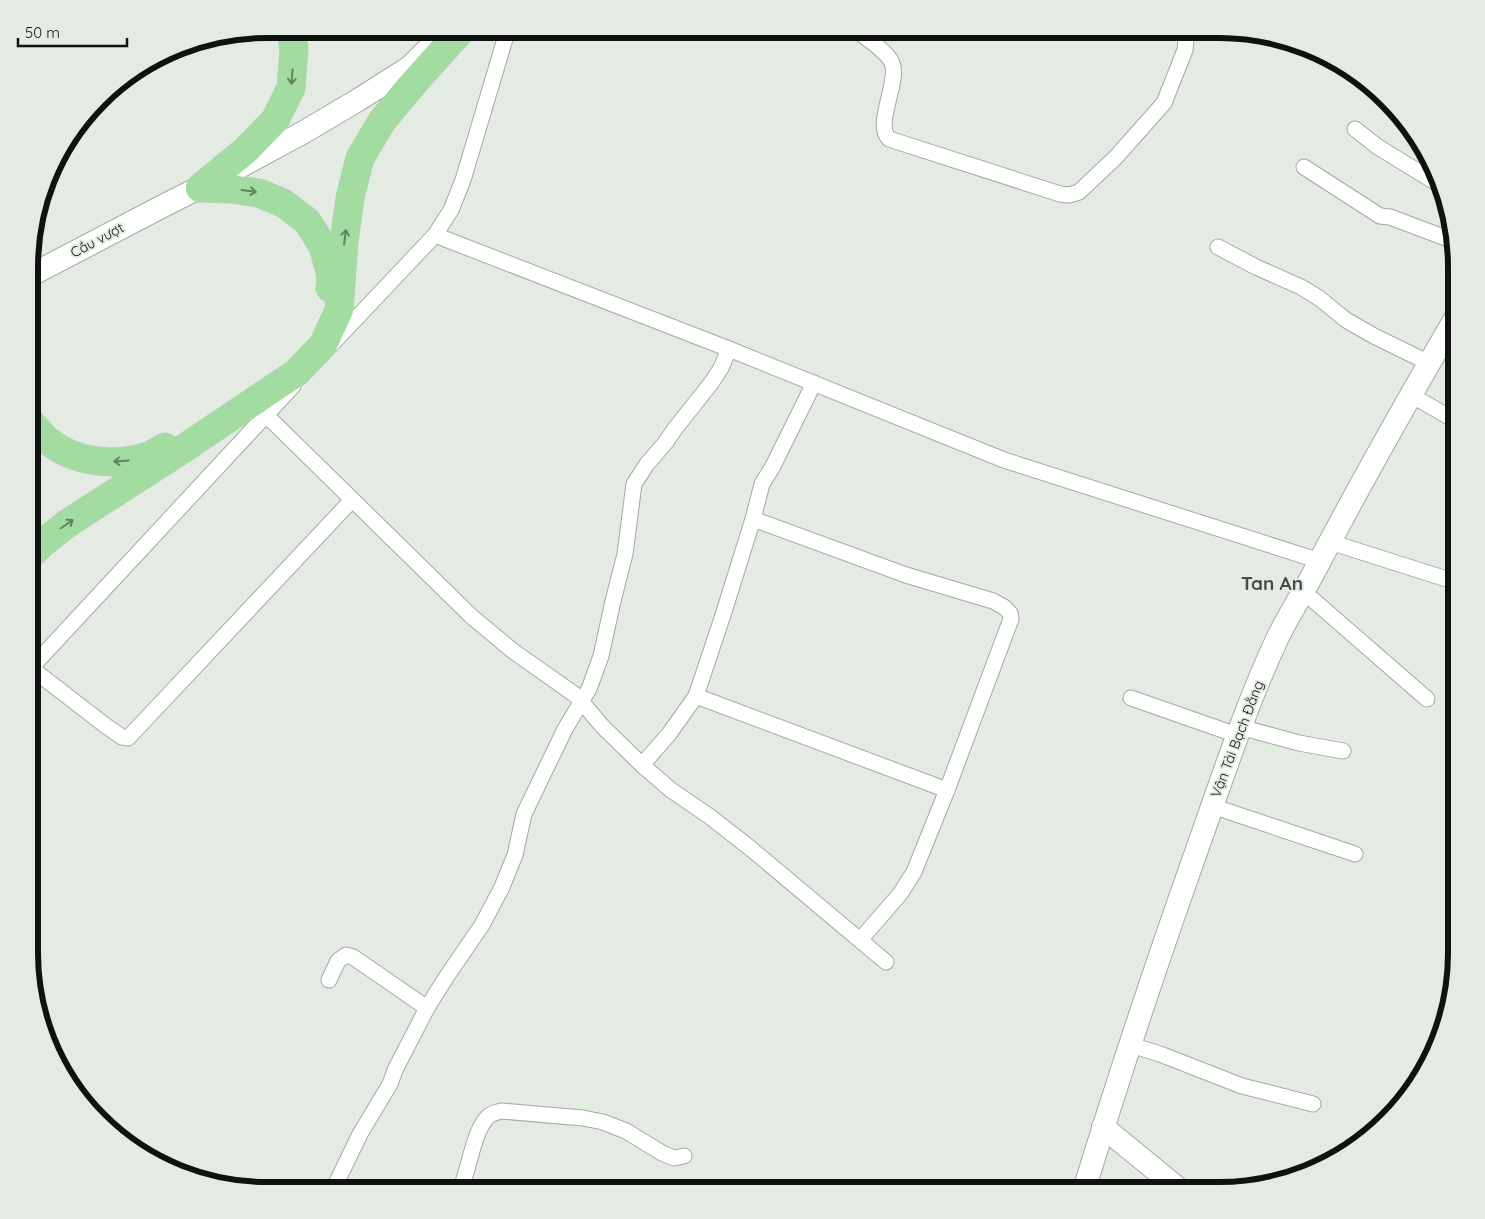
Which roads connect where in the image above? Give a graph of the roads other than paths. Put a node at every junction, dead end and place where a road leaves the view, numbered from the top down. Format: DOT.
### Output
graph roads {
  1 [pos="292,38"];
  2 [pos="439,38"];
  3 [pos="454,38"];
  4 [pos="505,38"];
  5 [pos="865,38"];
  6 [pos="1186,38"];
  7 [pos="1354,129"];
  8 [pos="1304,168"];
  9 [pos="1430,179"];
  10 [pos="200,188"];
  11 [pos="434,235"];
  12 [pos="1446,238"];
  13 [pos="1218,247"];
  14 [pos="38,271"];
  15 [pos="1448,331"];
  16 [pos="729,348"];
  17 [pos="1430,363"];
  18 [pos="814,383"];
  19 [pos="1411,395"];
  20 [pos="266,415"];
  21 [pos="1448,416"];
  22 [pos="38,431"];
  23 [pos="352,500"];
  24 [pos="753,519"];
  25 [pos="1330,542"];
  26 [pos="38,547"];
  27 [pos="1320,562"];
  28 [pos="1448,579"];
  29 [pos="1304,592"];
  30 [pos="38,659"];
  31 [pos="38,674"];
  32 [pos="696,696"];
  33 [pos="1131,698"];
  34 [pos="1427,699"];
  35 [pos="581,701"];
  36 [pos="1239,731"];
  37 [pos="1343,751"];
  38 [pos="642,765"];
  39 [pos="947,790"];
  40 [pos="1212,806"];
  41 [pos="1355,854"];
  42 [pos="860,940"];
  43 [pos="886,962"];
  44 [pos="329,980"];
  45 [pos="427,1008"];
  46 [pos="1131,1046"];
  47 [pos="1313,1104"];
  48 [pos="1104,1127"];
  49 [pos="684,1156"];
  50 [pos="339,1182"];
  51 [pos="463,1182"];
  52 [pos="1087,1182"];
  53 [pos="1170,1182"];
  1 -- 10 [label="highway, one-way"];
  2 -- 10 [label="street, Cầu vượt"];
  26 -- 3 [label="highway, one-way"];
  4 -- 11 [label="street"];
  5 -- 6 [label="street"];
  7 -- 9 [label="street"];
  8 -- 12 [label="street"];
  10 -- 14 [label="street, Cầu vượt"];
  10 -- 22 [label="highway, one-way"];
  11 -- 16 [label="street"];
  11 -- 20 [label="street"];
  13 -- 17 [label="street"];
  15 -- 17 [label="street, Vận Tải Bạch Đằng"];
  16 -- 18 [label="street"];
  16 -- 35 [label="street"];
  17 -- 19 [label="street, Vận Tải Bạch Đằng"];
  18 -- 24 [label="street"];
  18 -- 27 [label="street"];
  19 -- 21 [label="street"];
  19 -- 25 [label="street, Vận Tải Bạch Đằng"];
  20 -- 23 [label="street"];
  20 -- 30 [label="street"];
  23 -- 31 [label="street"];
  23 -- 35 [label="street"];
  24 -- 32 [label="street"];
  24 -- 39 [label="street"];
  25 -- 27 [label="street, Vận Tải Bạch Đằng"];
  25 -- 28 [label="street"];
  27 -- 29 [label="street, Vận Tải Bạch Đằng"];
  29 -- 34 [label="street"];
  29 -- 36 [label="street, Vận Tải Bạch Đằng"];
  32 -- 38 [label="street"];
  32 -- 39 [label="street"];
  33 -- 36 [label="street"];
  35 -- 38 [label="street"];
  35 -- 45 [label="street"];
  36 -- 37 [label="street"];
  36 -- 40 [label="street, Vận Tải Bạch Đằng"];
  38 -- 42 [label="street"];
  39 -- 42 [label="street"];
  40 -- 41 [label="street"];
  40 -- 46 [label="street, Vận Tải Bạch Đằng"];
  42 -- 43 [label="street"];
  44 -- 45 [label="street"];
  45 -- 50 [label="street"];
  46 -- 47 [label="street"];
  46 -- 48 [label="street, Vận Tải Bạch Đằng"];
  48 -- 52 [label="street, Vận Tải Bạch Đằng"];
  48 -- 53 [label="street"];
  49 -- 51 [label="street"];
}
